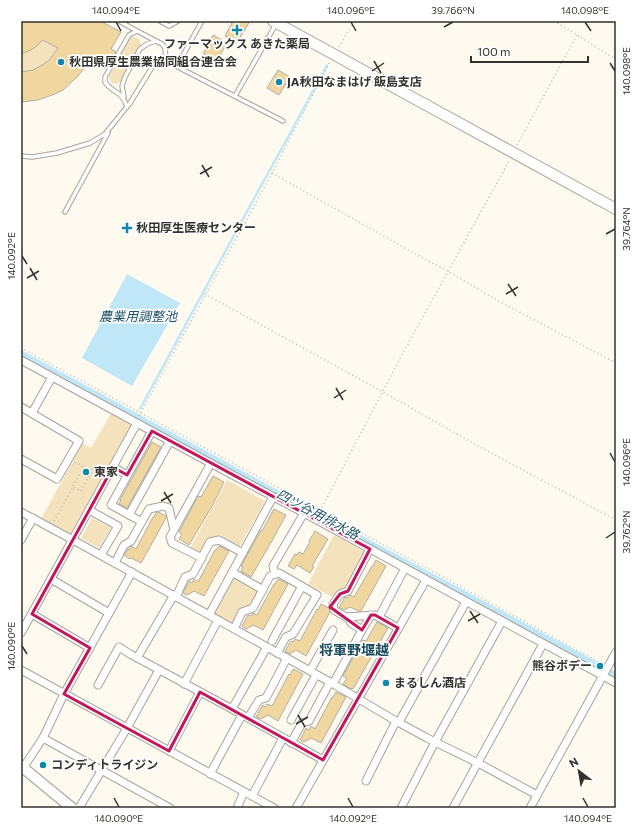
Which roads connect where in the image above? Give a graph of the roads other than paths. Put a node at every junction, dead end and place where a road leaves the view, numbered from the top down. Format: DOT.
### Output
graph roads {
  1 [pos="120,21"];
  2 [pos="160,21"];
  3 [pos="178,21"];
  4 [pos="202,21"];
  5 [pos="124,22"];
  6 [pos="275,22"];
  7 [pos="137,31"];
  8 [pos="156,41"];
  9 [pos="166,61"];
  10 [pos="177,66"];
  11 [pos="235,96"];
  12 [pos="124,98"];
  13 [pos="127,107"];
  14 [pos="283,121"];
  15 [pos="113,124"];
  16 [pos="21,156"];
  17 [pos="616,209"];
  18 [pos="65,212"];
  19 [pos="21,360"];
  20 [pos="52,377"];
  21 [pos="21,407"];
  22 [pos="32,413"];
  23 [pos="137,423"];
  24 [pos="152,431"];
  25 [pos="170,441"];
  26 [pos="21,459"];
  27 [pos="211,463"];
  28 [pos="113,467"];
  29 [pos="127,475"];
  30 [pos="274,497"];
  31 [pos="89,510"];
  32 [pos="21,512"];
  33 [pos="304,512"];
  34 [pos="129,515"];
  35 [pos="33,518"];
  36 [pos="142,522"];
  37 [pos="174,530"];
  38 [pos="21,540"];
  39 [pos="73,540"];
  40 [pos="370,549"];
  41 [pos="243,553"];
  42 [pos="101,555"];
  43 [pos="202,558"];
  44 [pos="114,563"];
  45 [pos="405,568"];
  46 [pos="132,572"];
  47 [pos="232,572"];
  48 [pos="275,574"];
  49 [pos="51,579"];
  50 [pos="426,580"];
  51 [pos="302,586"];
  52 [pos="263,590"];
  53 [pos="175,596"];
  54 [pos="466,602"];
  55 [pos="109,613"];
  56 [pos="32,614"];
  57 [pos="209,615"];
  58 [pos="371,615"];
  59 [pos="346,617"];
  60 [pos="379,617"];
  61 [pos="218,620"];
  62 [pos="502,621"];
  63 [pos="398,628"];
  64 [pos="234,629"];
  65 [pos="333,630"];
  66 [pos="362,630"];
  67 [pos="21,633"];
  68 [pos="270,644"];
  69 [pos="543,644"];
  70 [pos="90,648"];
  71 [pos="616,652"];
  72 [pos="277,653"];
  73 [pos="137,658"];
  74 [pos="287,658"];
  75 [pos="611,665"];
  76 [pos="21,670"];
  77 [pos="159,670"];
  78 [pos="313,673"];
  79 [pos="603,675"];
  80 [pos="331,683"];
  81 [pos="616,683"];
  82 [pos="184,684"];
  83 [pos="98,685"];
  84 [pos="200,692"];
  85 [pos="64,694"];
  86 [pos="358,699"];
  87 [pos="232,709"];
  88 [pos="245,717"];
  89 [pos="291,720"];
  90 [pos="398,722"];
  91 [pos="127,728"];
  92 [pos="42,738"];
  93 [pos="283,738"];
  94 [pos="435,742"];
  95 [pos="291,743"];
  96 [pos="169,751"];
  97 [pos="323,760"];
  98 [pos="478,763"];
  99 [pos="22,767"];
  100 [pos="101,770"];
  101 [pos="210,774"];
  102 [pos="366,781"];
  103 [pos="244,792"];
  104 [pos="537,795"];
  105 [pos="252,796"];
  106 [pos="72,808"];
  107 [pos="79,808"];
  108 [pos="170,808"];
  109 [pos="237,808"];
  110 [pos="274,808"];
  111 [pos="296,808"];
  112 [pos="401,808"];
  113 [pos="453,808"];
  114 [pos="530,808"];
  1 -- 5 [label="lane"];
  2 -- 3 [label="lane"];
  4 -- 10 [label="lane"];
  5 -- 7 [label="lane"];
  6 -- 11 [label="lane"];
  6 -- 17 [label="street"];
  7 -- 8 [label="lane"];
  7 -- 12 [label="lane"];
  8 -- 9 [label="lane"];
  8 -- 12 [label="lane"];
  9 -- 10 [label="lane"];
  9 -- 13 [label="lane"];
  10 -- 11 [label="lane"];
  11 -- 14 [label="lane"];
  12 -- 13 [label="lane"];
  13 -- 15 [label="lane"];
  15 -- 16 [label="lane"];
  15 -- 18 [label="lane"];
  19 -- 20 [label="street"];
  20 -- 22 [label="street"];
  20 -- 23 [label="street"];
  21 -- 22 [label="street"];
  22 -- 26 [label="street"];
  23 -- 24 [label="street"];
  23 -- 28 [label="street"];
  24 -- 25 [label="street"];
  24 -- 29 [label="street"];
  25 -- 27 [label="street"];
  25 -- 34 [label="street"];
  27 -- 30 [label="street"];
  27 -- 37 [label="street"];
  28 -- 29 [label="street"];
  28 -- 31 [label="street"];
  29 -- 34 [label="street"];
  30 -- 33 [label="street"];
  30 -- 41 [label="street"];
  31 -- 39 [label="street"];
  31 -- 42 [label="street"];
  32 -- 35 [label="street"];
  33 -- 40 [label="street"];
  33 -- 48 [label="street"];
  34 -- 36 [label="street"];
  35 -- 38 [label="street"];
  35 -- 39 [label="street"];
  36 -- 37 [label="street"];
  36 -- 44 [label="street"];
  37 -- 43 [label="street"];
  39 -- 42 [label="street"];
  39 -- 49 [label="street"];
  40 -- 45 [label="street"];
  40 -- 59 [label="street"];
  41 -- 43 [label="street"];
  41 -- 47 [label="street"];
  42 -- 44 [label="street"];
  43 -- 53 [label="street"];
  44 -- 46 [label="street"];
  45 -- 50 [label="street"];
  45 -- 60 [label="street"];
  46 -- 53 [label="street"];
  46 -- 55 [label="street"];
  47 -- 52 [label="street"];
  47 -- 57 [label="street"];
  48 -- 51 [label="street"];
  48 -- 52 [label="street"];
  49 -- 55 [label="street"];
  49 -- 56 [label="street"];
  50 -- 54 [label="street"];
  50 -- 63 [label="street"];
  51 -- 68 [label="street"];
  51 -- 72 [label="street"];
  52 -- 64 [label="street"];
  53 -- 57 [label="street"];
  53 -- 73 [label="street"];
  54 -- 62 [label="street"];
  54 -- 90 [label="street"];
  55 -- 70 [label="street"];
  56 -- 67 [label="street"];
  56 -- 70 [label="street"];
  57 -- 61 [label="street"];
  58 -- 59 [label="street"];
  58 -- 60 [label="street"];
  58 -- 66 [label="street"];
  59 -- 66 [label="street"];
  60 -- 63 [label="street"];
  61 -- 64 [label="street"];
  61 -- 82 [label="street"];
  62 -- 69 [label="street"];
  62 -- 94 [label="street"];
  63 -- 86 [label="street"];
  64 -- 68 [label="street"];
  65 -- 78 [label="street"];
  66 -- 80 [label="street"];
  68 -- 72 [label="street"];
  68 -- 87 [label="street"];
  69 -- 79 [label="street"];
  69 -- 98 [label="street"];
  70 -- 85 [label="street"];
  71 -- 75 [label="street"];
  72 -- 74 [label="street"];
  73 -- 77 [label="street"];
  73 -- 83 [label="street"];
  74 -- 78 [label="street"];
  74 -- 88 [label="street"];
  75 -- 79 [label="street"];
  76 -- 85 [label="street"];
  77 -- 82 [label="street"];
  77 -- 91 [label="street"];
  78 -- 80 [label="street"];
  78 -- 89 [label="street"];
  79 -- 81 [label="street"];
  79 -- 104 [label="street"];
  80 -- 86 [label="street"];
  80 -- 95 [label="street"];
  82 -- 84 [label="street"];
  84 -- 87 [label="street"];
  84 -- 96 [label="street"];
  85 -- 91 [label="street"];
  85 -- 92 [label="street"];
  86 -- 90 [label="street"];
  86 -- 97 [label="street"];
  87 -- 88 [label="street"];
  88 -- 93 [label="street"];
  88 -- 101 [label="street"];
  90 -- 94 [label="street"];
  90 -- 102 [label="street"];
  91 -- 96 [label="street"];
  91 -- 100 [label="street"];
  92 -- 99 [label="street"];
  92 -- 100 [label="street"];
  93 -- 95 [label="street"];
  93 -- 105 [label="street"];
  94 -- 98 [label="street"];
  94 -- 112 [label="street"];
  95 -- 97 [label="street"];
  96 -- 101 [label="street"];
  97 -- 111 [label="street"];
  98 -- 104 [label="street"];
  98 -- 113 [label="street"];
  99 -- 106 [label="street"];
  100 -- 107 [label="street"];
  100 -- 108 [label="street"];
  101 -- 103 [label="street"];
  103 -- 105 [label="street"];
  103 -- 109 [label="street"];
  104 -- 114 [label="street"];
  105 -- 110 [label="street"];
}
